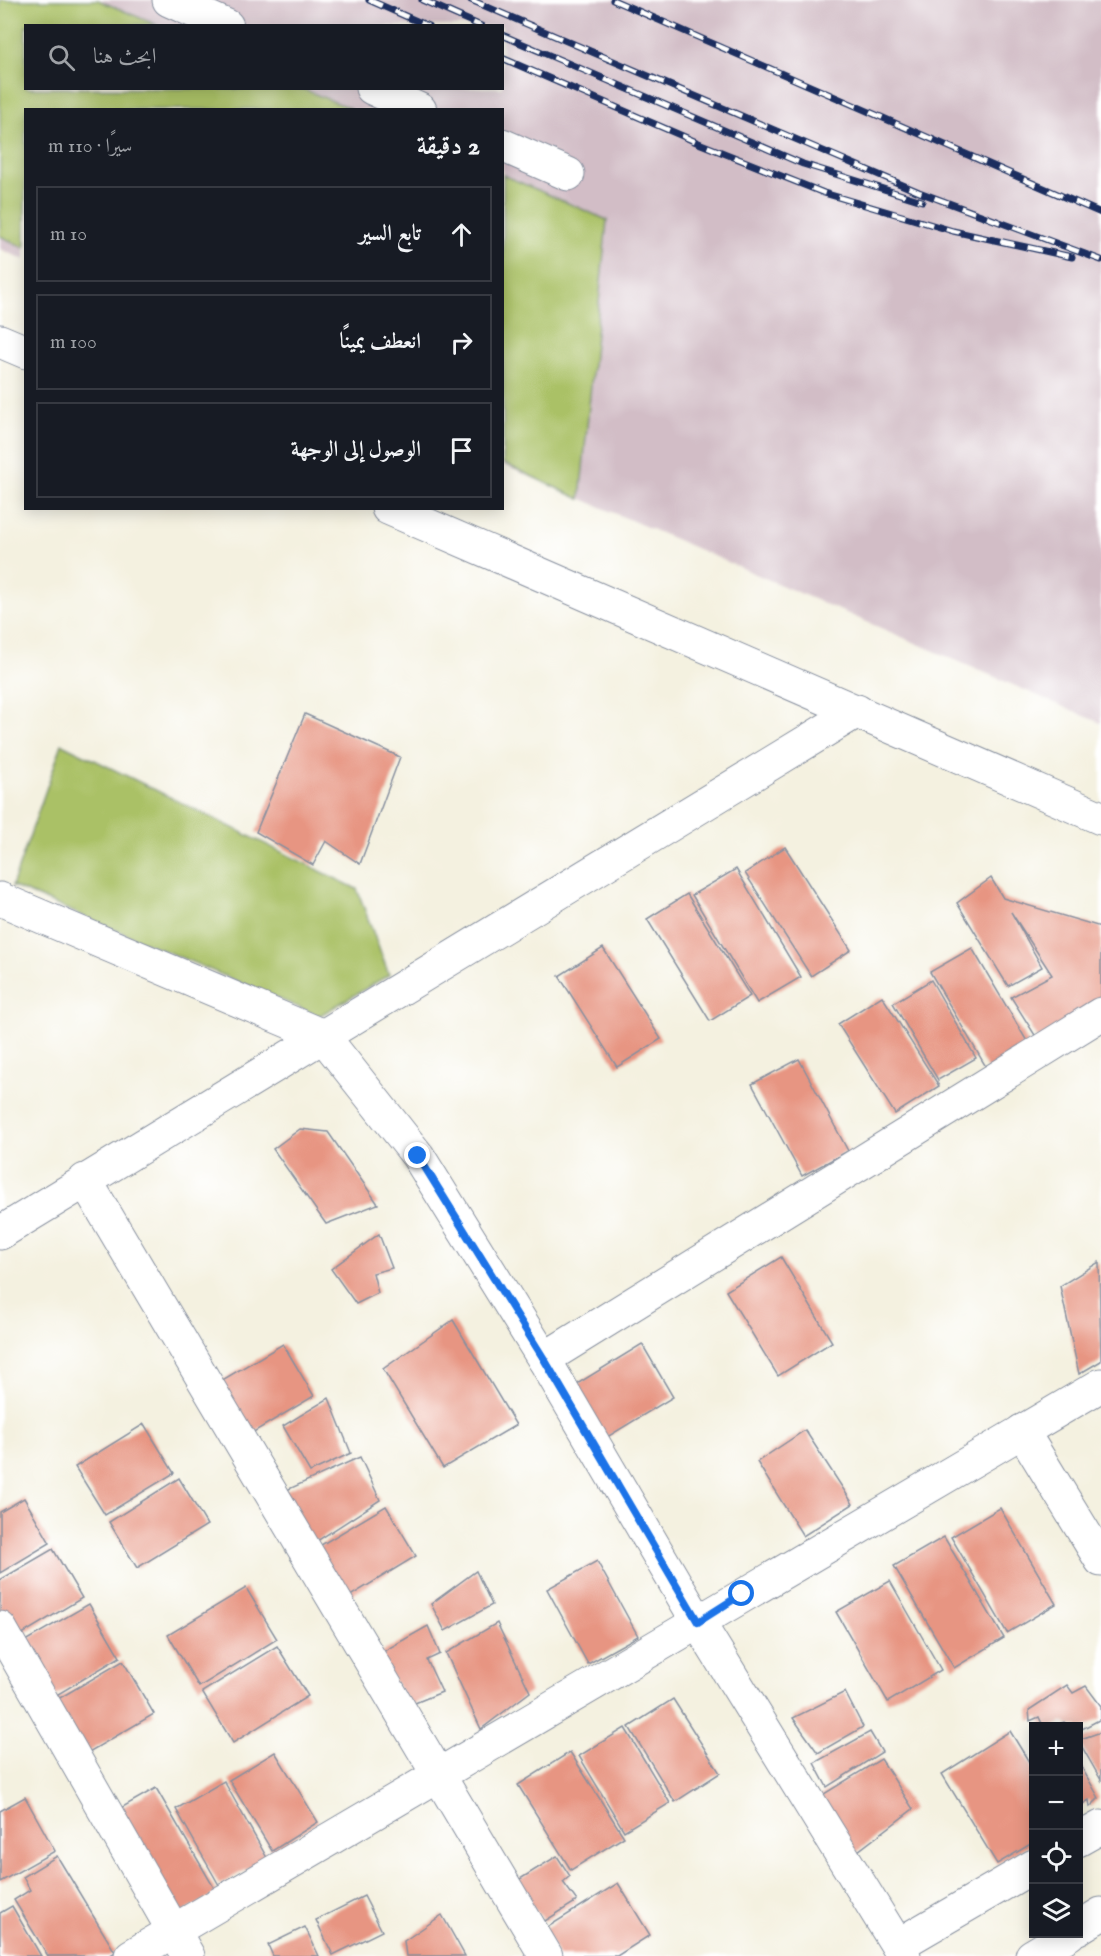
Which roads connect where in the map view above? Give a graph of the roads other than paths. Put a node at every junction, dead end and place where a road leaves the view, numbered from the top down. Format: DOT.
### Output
graph roads {
  1 [pos="169,0"];
  2 [pos="223,24"];
  3 [pos="376,90"];
  4 [pos="416,108"];
  5 [pos="504,147"];
  6 [pos="568,174"];
  7 [pos="0,341"];
  8 [pos="24,351"];
  9 [pos="393,510"];
  10 [pos="857,711"];
  11 [pos="1101,818"];
  12 [pos="0,899"];
  13 [pos="1101,1014"];
  14 [pos="323,1036"];
  15 [pos="86,1180"];
  16 [pos="0,1233"];
  17 [pos="544,1359"];
  18 [pos="1101,1385"];
  19 [pos="1022,1431"];
  20 [pos="1101,1560"];
  21 [pos="698,1622"];
  22 [pos="0,1628"];
  23 [pos="438,1778"];
  24 [pos="1101,1827"];
  25 [pos="1083,1837"];
  26 [pos="1029,1869"];
  27 [pos="1101,1914"];
  28 [pos="1083,1925"];
  29 [pos="1062,1938"];
  30 [pos="180,1943"];
  31 [pos="901,1950"];
  32 [pos="131,1956"];
  33 [pos="546,1956"];
  34 [pos="1032,1956"];
  1 -- 2 [label="street"];
  3 -- 4 [label="street"];
  5 -- 6 [label="street"];
  7 -- 8 [label="street"];
  9 -- 10 [label="street"];
  10 -- 11 [label="street"];
  10 -- 14 [label="street"];
  12 -- 14 [label="street"];
  13 -- 17 [label="street"];
  14 -- 15 [label="street"];
  14 -- 17 [label="street"];
  15 -- 16 [label="street"];
  15 -- 23 [label="street"];
  17 -- 21 [label="street"];
  18 -- 19 [label="street"];
  19 -- 20 [label="street"];
  19 -- 21 [label="street"];
  21 -- 23 [label="street"];
  21 -- 31 [label="street"];
  22 -- 30 [label="street"];
  23 -- 30 [label="street"];
  23 -- 33 [label="street"];
  24 -- 25 [label="street"];
  26 -- 31 [label="street"];
  27 -- 28 [label="street"];
  29 -- 34 [label="street"];
  30 -- 32 [label="street"];
}
